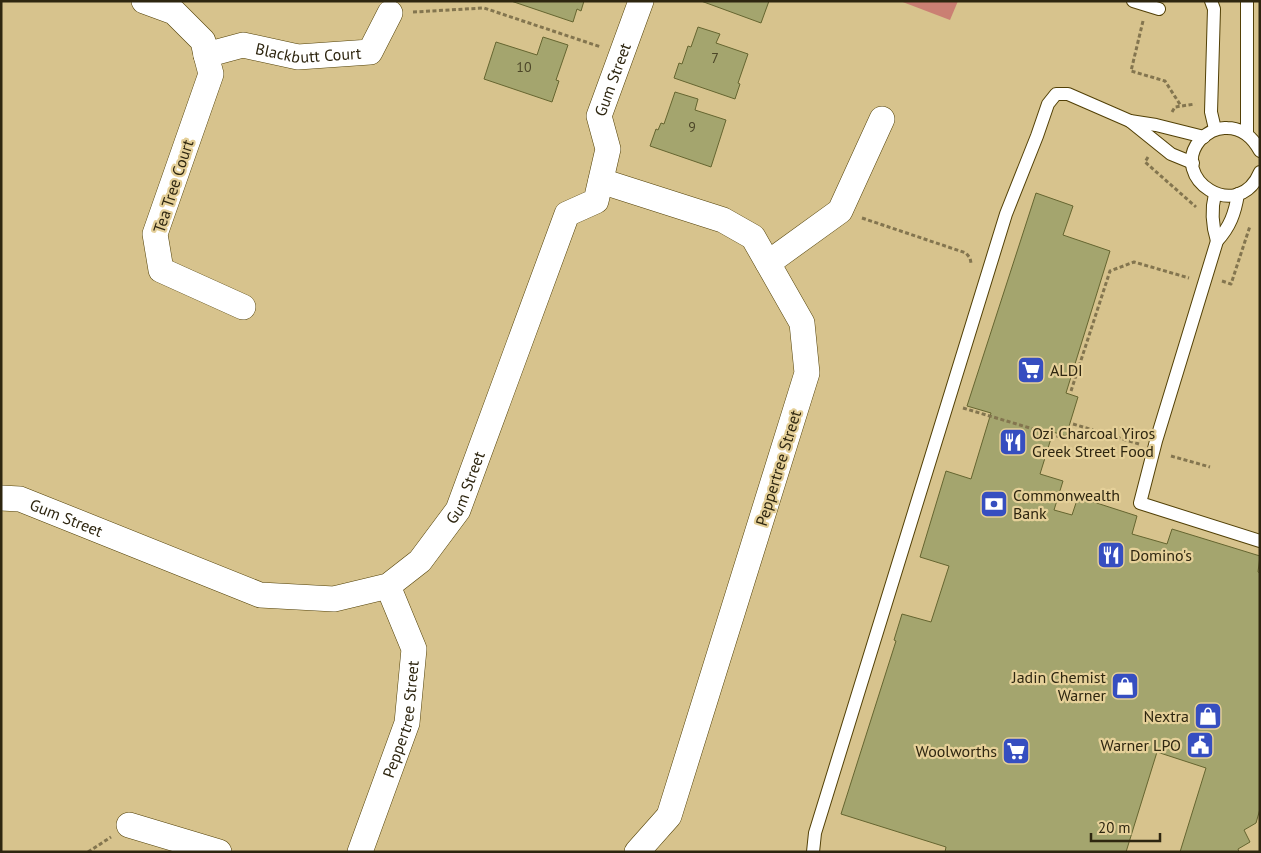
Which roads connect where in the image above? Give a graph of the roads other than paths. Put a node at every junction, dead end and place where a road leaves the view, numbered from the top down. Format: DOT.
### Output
graph roads {
  1 [pos="641,1"];
  2 [pos="1247,1"];
  3 [pos="150,2"];
  4 [pos="1139,3"];
  5 [pos="1214,4"];
  6 [pos="1159,9"];
  7 [pos="390,13"];
  8 [pos="208,64"];
  9 [pos="882,119"];
  10 [pos="1130,121"];
  11 [pos="1215,129"];
  12 [pos="1204,136"];
  13 [pos="1256,143"];
  14 [pos="1193,163"];
  15 [pos="1259,177"];
  16 [pos="601,181"];
  17 [pos="1215,194"];
  18 [pos="1238,194"];
  19 [pos="1217,241"];
  20 [pos="768,263"];
  21 [pos="243,307"];
  22 [pos="1,498"];
  23 [pos="1260,541"];
  24 [pos="388,586"];
  25 [pos="129,825"];
  26 [pos="219,852"];
  27 [pos="360,852"];
  28 [pos="637,852"];
  29 [pos="813,852"];
  1 -- 16 [label="street, Gum Street"];
  2 -- 13 [label="lane"];
  3 -- 8 [label="street"];
  4 -- 6 [label="lane"];
  5 -- 11 [label="lane"];
  7 -- 8 [label="street, Blackbutt Court"];
  8 -- 21 [label="street, Tea Tree Court"];
  9 -- 20 [label="street"];
  10 -- 12 [label="lane"];
  10 -- 14 [label="lane"];
  10 -- 29 [label="lane"];
  11 -- 12 [label="lane"];
  11 -- 13 [label="lane"];
  12 -- 14 [label="lane"];
  14 -- 17 [label="lane"];
  15 -- 18 [label="lane"];
  16 -- 20 [label="street, Peppertree Street"];
  16 -- 24 [label="street, Gum Street"];
  17 -- 18 [label="lane"];
  17 -- 19 [label="lane"];
  18 -- 19 [label="lane"];
  19 -- 23 [label="lane"];
  20 -- 28 [label="street, Peppertree Street"];
  22 -- 24 [label="street, Gum Street"];
  24 -- 27 [label="street, Peppertree Street"];
  25 -- 26 [label="street"];
}
